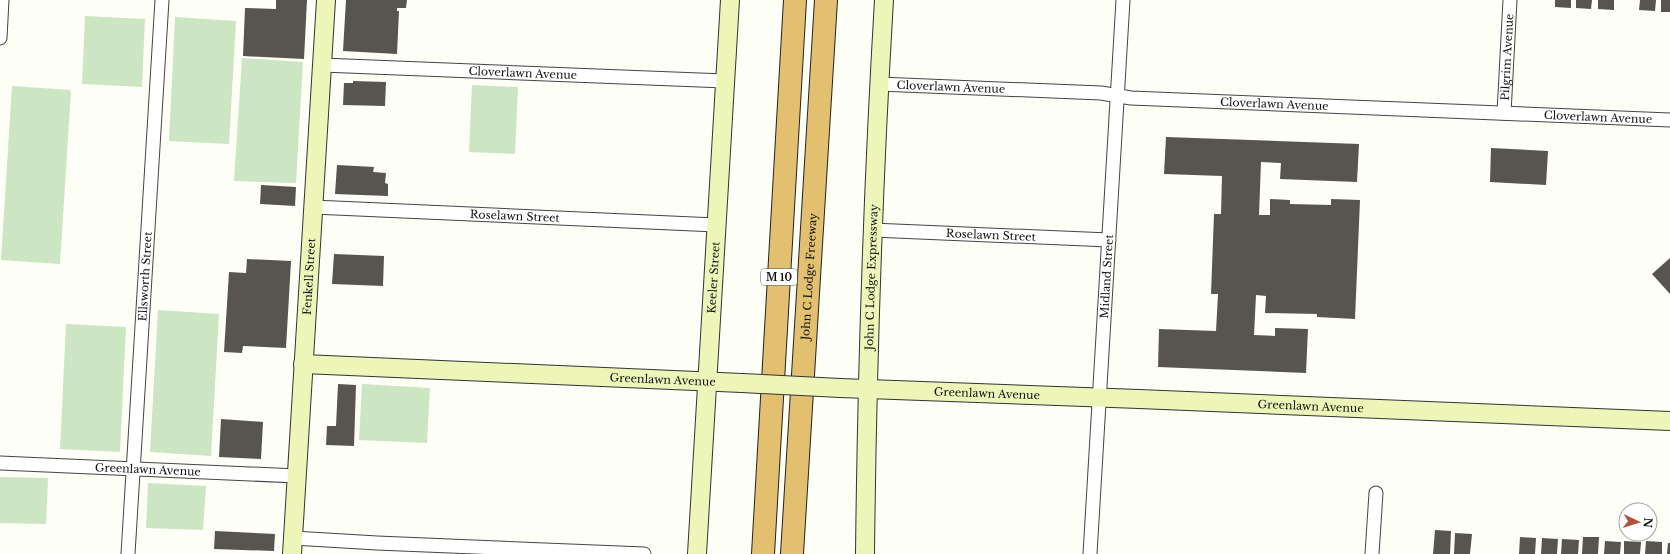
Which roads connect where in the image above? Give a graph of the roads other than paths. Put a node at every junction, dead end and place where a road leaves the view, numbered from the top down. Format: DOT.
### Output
graph roads {
  1 [pos="2,0"];
  2 [pos="162,0"];
  3 [pos="326,0"];
  4 [pos="730,0"];
  5 [pos="796,0"];
  6 [pos="826,0"];
  7 [pos="884,0"];
  8 [pos="1123,0"];
  9 [pos="1510,0"];
  10 [pos="0,38"];
  11 [pos="322,65"];
  12 [pos="725,81"];
  13 [pos="879,84"];
  14 [pos="1117,96"];
  15 [pos="1504,113"];
  16 [pos="1670,120"];
  17 [pos="313,207"];
  18 [pos="716,225"];
  19 [pos="872,230"];
  20 [pos="1109,240"];
  21 [pos="303,364"];
  22 [pos="706,381"];
  23 [pos="868,388"];
  24 [pos="1099,398"];
  25 [pos="1670,421"];
  26 [pos="0,463"];
  27 [pos="133,469"];
  28 [pos="297,476"];
  29 [pos="1376,493"];
  30 [pos="293,546"];
  31 [pos="128,554"];
  32 [pos="644,554"];
  33 [pos="697,554"];
  34 [pos="763,554"];
  35 [pos="792,554"];
  36 [pos="865,554"];
  37 [pos="1090,554"];
  38 [pos="1372,554"];
  1 -- 10 [label="street"];
  2 -- 27 [label="street, Ellsworth Street"];
  3 -- 11 [label="street, Fenkell Street"];
  4 -- 12 [label="street, Keeler Street"];
  5 -- 34 [label="highway, M 10"];
  6 -- 35 [label="highway, John C Lodge Freeway / M 10"];
  7 -- 13 [label="street, John C Lodge Expressway"];
  8 -- 14 [label="street, Midland Street"];
  9 -- 15 [label="street, Pilgrim Avenue"];
  11 -- 12 [label="street, Cloverlawn Avenue"];
  11 -- 17 [label="street, Fenkell Street"];
  12 -- 18 [label="street, Keeler Street"];
  13 -- 14 [label="street, Cloverlawn Avenue"];
  13 -- 19 [label="street, John C Lodge Expressway"];
  14 -- 15 [label="street, Cloverlawn Avenue"];
  14 -- 20 [label="street, Midland Street"];
  15 -- 16 [label="street, Cloverlawn Avenue"];
  17 -- 18 [label="street, Roselawn Street"];
  17 -- 21 [label="street, Fenkell Street"];
  18 -- 22 [label="street, Keeler Street"];
  19 -- 20 [label="street, Roselawn Street"];
  19 -- 23 [label="street, John C Lodge Expressway"];
  20 -- 24 [label="street, Midland Street"];
  21 -- 22 [label="street, Greenlawn Avenue"];
  21 -- 28 [label="street, Fenkell Street"];
  22 -- 23 [label="street, Greenlawn Avenue, bridge"];
  22 -- 33 [label="street, Keeler Street"];
  23 -- 24 [label="street, Greenlawn Avenue"];
  23 -- 36 [label="street, John C Lodge Expressway"];
  24 -- 25 [label="street, Greenlawn Avenue"];
  24 -- 37 [label="street, Midland Street"];
  26 -- 27 [label="street, Greenlawn Avenue"];
  27 -- 28 [label="street, Greenlawn Avenue"];
  27 -- 31 [label="street, Ellsworth Street"];
  28 -- 30 [label="street, Fenkell Street"];
  29 -- 38 [label="street"];
  30 -- 32 [label="street"];
}
